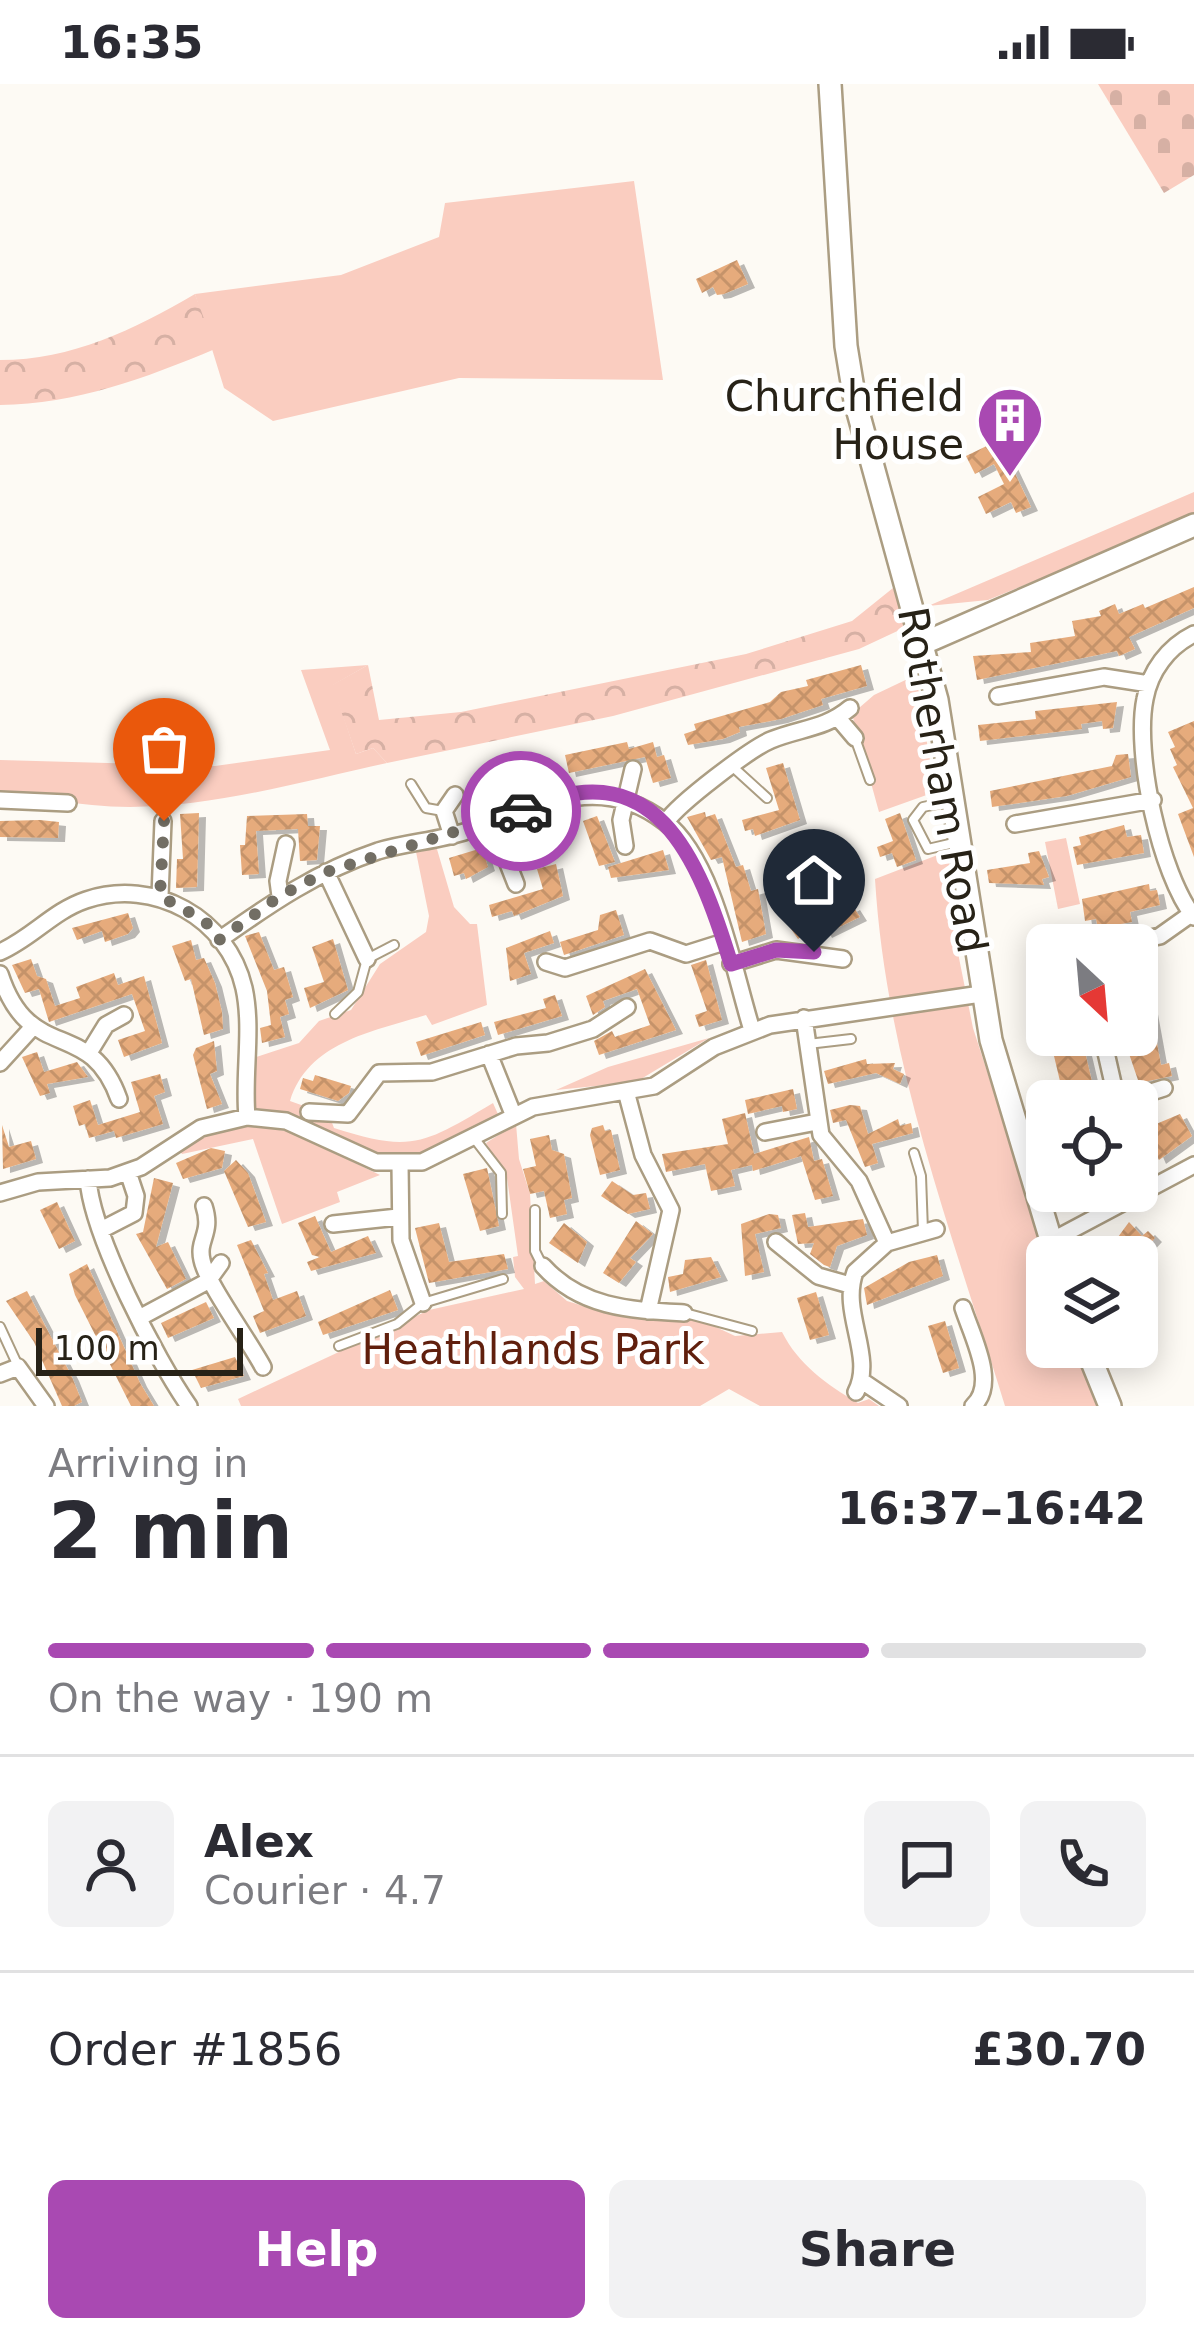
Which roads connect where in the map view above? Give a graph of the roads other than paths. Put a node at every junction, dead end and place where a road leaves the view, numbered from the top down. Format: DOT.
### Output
graph roads {
  1 [pos="830,84"];
  2 [pos="1194,525"];
  3 [pos="1194,634"];
  4 [pos="924,643"];
  5 [pos="1149,684"];
  6 [pos="998,696"];
  7 [pos="855,738"];
  8 [pos="734,768"];
  9 [pos="633,769"];
  10 [pos="870,780"];
  11 [pos="411,784"];
  12 [pos="455,795"];
  13 [pos="766,798"];
  14 [pos="0,800"];
  15 [pos="626,800"];
  16 [pos="1153,800"];
  17 [pos="952,801"];
  18 [pos="68,803"];
  19 [pos="444,812"];
  20 [pos="164,821"];
  21 [pos="666,822"];
  22 [pos="492,823"];
  23 [pos="1015,824"];
  24 [pos="452,836"];
  25 [pos="958,842"];
  26 [pos="286,844"];
  27 [pos="626,846"];
  28 [pos="326,872"];
  29 [pos="516,884"];
  30 [pos="160,896"];
  31 [pos="280,896"];
  32 [pos="1192,916"];
  33 [pos="1158,936"];
  34 [pos="219,940"];
  35 [pos="724,942"];
  36 [pos="394,945"];
  37 [pos="0,952"];
  38 [pos="843,958"];
  39 [pos="367,959"];
  40 [pos="546,962"];
  41 [pos="731,964"];
  42 [pos="0,974"];
  43 [pos="981,994"];
  44 [pos="627,1006"];
  45 [pos="335,1014"];
  46 [pos="124,1015"];
  47 [pos="804,1018"];
  48 [pos="31,1029"];
  49 [pos="752,1030"];
  50 [pos="851,1040"];
  51 [pos="808,1044"];
  52 [pos="90,1051"];
  53 [pos="489,1054"];
  54 [pos="0,1063"];
  55 [pos="1164,1088"];
  56 [pos="1158,1090"];
  57 [pos="627,1095"];
  58 [pos="119,1099"];
  59 [pos="309,1112"];
  60 [pos="513,1114"];
  61 [pos="247,1117"];
  62 [pos="817,1122"];
  63 [pos="765,1132"];
  64 [pos="474,1138"];
  65 [pos="914,1153"];
  66 [pos="400,1165"];
  67 [pos="1194,1165"];
  68 [pos="128,1172"];
  69 [pos="88,1179"];
  70 [pos="0,1193"];
  71 [pos="204,1206"];
  72 [pos="535,1210"];
  73 [pos="502,1214"];
  74 [pos="398,1217"];
  75 [pos="333,1224"];
  76 [pos="101,1230"];
  77 [pos="930,1230"];
  78 [pos="1049,1236"];
  79 [pos="1075,1236"];
  80 [pos="776,1242"];
  81 [pos="887,1243"];
  82 [pos="221,1263"];
  83 [pos="543,1266"];
  84 [pos="503,1279"];
  85 [pos="208,1280"];
  86 [pos="850,1285"];
  87 [pos="423,1303"];
  88 [pos="963,1308"];
  89 [pos="648,1311"];
  90 [pos="684,1313"];
  91 [pos="139,1318"];
  92 [pos="0,1328"];
  93 [pos="752,1331"];
  94 [pos="339,1346"];
  95 [pos="18,1367"];
  96 [pos="263,1367"];
  97 [pos="1095,1368"];
  98 [pos="0,1374"];
  99 [pos="46,1406"];
  100 [pos="189,1406"];
  101 [pos="899,1406"];
  102 [pos="973,1406"];
  103 [pos="1110,1406"];
  1 -- 4 [label="main road, Rotherham Road"];
  2 -- 4 [label="main road"];
  3 -- 5 [label="street"];
  4 -- 17 [label="main road, Rotherham Road"];
  5 -- 6 [label="street"];
  5 -- 16 [label="street"];
  7 -- 8 [label="street"];
  7 -- 10 [label="lane"];
  8 -- 13 [label="lane"];
  8 -- 21 [label="street"];
  9 -- 15 [label="street"];
  11 -- 19 [label="lane"];
  12 -- 19 [label="street"];
  14 -- 18 [label="street"];
  15 -- 21 [label="street"];
  15 -- 22 [label="street"];
  15 -- 27 [label="street"];
  16 -- 23 [label="street"];
  16 -- 32 [label="street"];
  17 -- 25 [label="main road, Rotherham Road"];
  17 -- 25 [label="lane"];
  19 -- 24 [label="street"];
  20 -- 30 [label="street"];
  21 -- 35 [label="street"];
  22 -- 24 [label="street"];
  22 -- 29 [label="street"];
  24 -- 28 [label="street"];
  25 -- 43 [label="main road, Rotherham Road"];
  26 -- 31 [label="street"];
  28 -- 31 [label="street"];
  28 -- 39 [label="street"];
  30 -- 34 [label="street"];
  30 -- 37 [label="street"];
  31 -- 34 [label="street"];
  32 -- 33 [label="street"];
  34 -- 61 [label="street"];
  35 -- 40 [label="street"];
  35 -- 41 [label="street"];
  36 -- 39 [label="lane"];
  38 -- 41 [label="street"];
  39 -- 45 [label="lane"];
  41 -- 49 [label="street"];
  42 -- 48 [label="street"];
  43 -- 47 [label="street"];
  43 -- 78 [label="main road, Rotherham Road"];
  44 -- 53 [label="street"];
  46 -- 52 [label="street"];
  47 -- 49 [label="street"];
  47 -- 51 [label="street"];
  48 -- 52 [label="street"];
  48 -- 54 [label="street"];
  49 -- 57 [label="street"];
  50 -- 51 [label="lane"];
  51 -- 62 [label="street"];
  52 -- 58 [label="street"];
  53 -- 59 [label="street"];
  53 -- 60 [label="street"];
  55 -- 56 [label="street"];
  57 -- 60 [label="street"];
  57 -- 89 [label="street"];
  60 -- 64 [label="street"];
  61 -- 66 [label="street"];
  61 -- 68 [label="street"];
  62 -- 63 [label="street"];
  62 -- 81 [label="street"];
  64 -- 66 [label="street"];
  64 -- 73 [label="lane"];
  65 -- 77 [label="lane"];
  66 -- 74 [label="street"];
  67 -- 79 [label="street"];
  68 -- 69 [label="street"];
  68 -- 76 [label="street"];
  69 -- 70 [label="street"];
  69 -- 76 [label="street"];
  71 -- 85 [label="street"];
  72 -- 83 [label="lane"];
  74 -- 75 [label="street"];
  74 -- 87 [label="street"];
  76 -- 91 [label="street"];
  77 -- 81 [label="street"];
  80 -- 86 [label="street"];
  81 -- 86 [label="street"];
  82 -- 85 [label="street"];
  83 -- 89 [label="street"];
  84 -- 87 [label="lane"];
  85 -- 91 [label="street"];
  85 -- 96 [label="street"];
  86 -- 101 [label="street"];
  87 -- 94 [label="lane"];
  88 -- 102 [label="street"];
  89 -- 90 [label="street"];
  90 -- 93 [label="lane"];
  91 -- 100 [label="street"];
  92 -- 95 [label="lane"];
  95 -- 98 [label="street"];
  95 -- 99 [label="street"];
  97 -- 103 [label="main road"];
}
